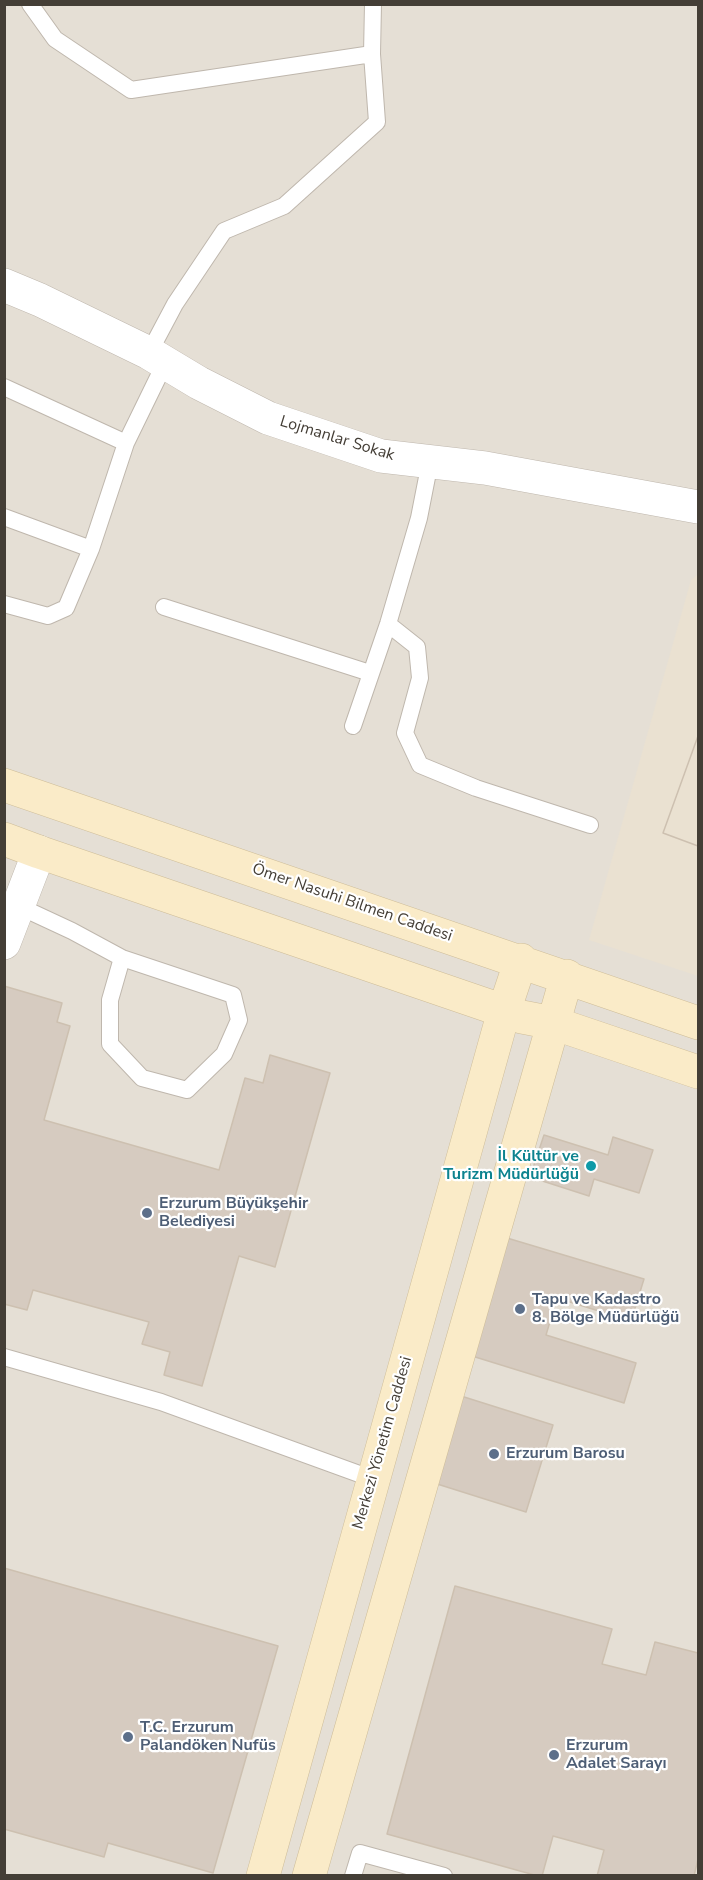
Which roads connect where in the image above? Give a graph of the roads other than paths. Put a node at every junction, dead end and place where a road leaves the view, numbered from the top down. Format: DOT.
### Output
graph roads {
  1 [pos="30,4"];
  2 [pos="373,4"];
  3 [pos="372,54"];
  4 [pos="4,285"];
  5 [pos="157,358"];
  6 [pos="4,387"];
  7 [pos="126,443"];
  8 [pos="430,462"];
  9 [pos="699,507"];
  10 [pos="4,517"];
  11 [pos="91,549"];
  12 [pos="4,604"];
  13 [pos="164,607"];
  14 [pos="388,624"];
  15 [pos="370,673"];
  16 [pos="353,726"];
  17 [pos="4,785"];
  18 [pos="590,825"];
  19 [pos="5,839"];
  20 [pos="39,852"];
  21 [pos="11,903"];
  22 [pos="4,943"];
  23 [pos="122,958"];
  24 [pos="521,960"];
  25 [pos="567,976"];
  26 [pos="504,1011"];
  27 [pos="553,1023"];
  28 [pos="699,1023"];
  29 [pos="699,1072"];
  30 [pos="4,1357"];
  31 [pos="373,1479"];
  32 [pos="263,1875"];
  33 [pos="309,1875"];
  34 [pos="353,1875"];
  35 [pos="444,1875"];
  1 -- 3 [label="lane"];
  2 -- 3 [label="lane"];
  3 -- 5 [label="lane"];
  4 -- 5 [label="street, Lojmanlar Sokak"];
  5 -- 7 [label="lane"];
  5 -- 8 [label="street, Lojmanlar Sokak"];
  6 -- 7 [label="lane"];
  7 -- 11 [label="lane"];
  8 -- 9 [label="street, Lojmanlar Sokak"];
  8 -- 14 [label="lane"];
  10 -- 11 [label="lane"];
  11 -- 12 [label="lane"];
  13 -- 15 [label="lane"];
  14 -- 15 [label="lane"];
  14 -- 18 [label="lane"];
  15 -- 16 [label="lane"];
  17 -- 24 [label="street, Ömer Nasuhi Bilmen Caddesi"];
  19 -- 20 [label="street"];
  20 -- 21 [label="street"];
  20 -- 26 [label="street"];
  21 -- 22 [label="street"];
  21 -- 23 [label="lane"];
  23 -- 23 [label="lane"];
  24 -- 25 [label="street, Ömer Nasuhi Bilmen Caddesi"];
  24 -- 26 [label="street, Merkezi Yönetim Caddesi"];
  25 -- 27 [label="street"];
  25 -- 28 [label="street, Ömer Nasuhi Bilmen Caddesi"];
  26 -- 27 [label="street"];
  26 -- 31 [label="street, Merkezi Yönetim Caddesi"];
  27 -- 29 [label="street"];
  27 -- 33 [label="street"];
  30 -- 31 [label="lane"];
  31 -- 32 [label="street, Merkezi Yönetim Caddesi"];
  34 -- 35 [label="lane"];
}
